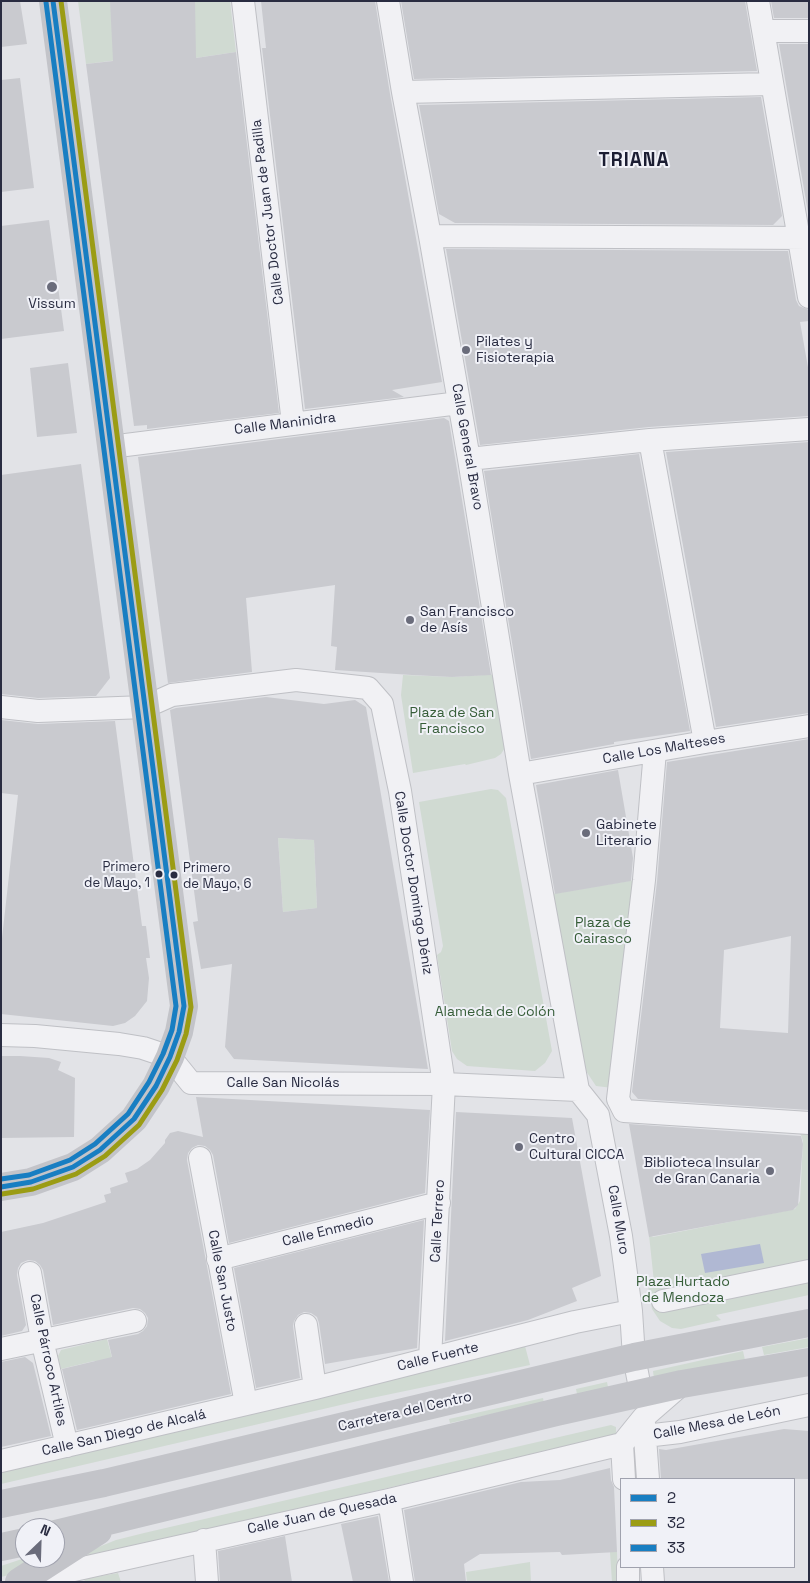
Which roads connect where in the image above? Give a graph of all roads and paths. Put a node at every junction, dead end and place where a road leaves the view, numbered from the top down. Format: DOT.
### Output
graph roads {
  1 [pos="53,1"];
  2 [pos="243,1"];
  3 [pos="388,1"];
  4 [pos="758,1"];
  5 [pos="764,31"];
  6 [pos="809,31"];
  7 [pos="772,84"];
  8 [pos="403,92"];
  9 [pos="430,236"];
  10 [pos="803,238"];
  11 [pos="809,297"];
  12 [pos="460,402"];
  13 [pos="293,423"];
  14 [pos="809,429"];
  15 [pos="650,440"];
  16 [pos="110,447"];
  17 [pos="469,459"];
  18 [pos="145,707"];
  19 [pos="1,708"];
  20 [pos="809,726"];
  21 [pos="705,742"];
  22 [pos="655,751"];
  23 [pos="520,774"];
  24 [pos="1,1035"];
  25 [pos="170,1057"];
  26 [pos="444,1084"];
  27 [pos="578,1090"];
  28 [pos="621,1105"];
  29 [pos="598,1115"];
  30 [pos="809,1123"];
  31 [pos="200,1158"];
  32 [pos="1,1187"];
  33 [pos="439,1203"];
  34 [pos="218,1259"];
  35 [pos="809,1271"];
  36 [pos="30,1273"];
  37 [pos="663,1301"];
  38 [pos="631,1312"];
  39 [pos="135,1320"];
  40 [pos="809,1323"];
  41 [pos="306,1325"];
  42 [pos="42,1340"];
  43 [pos="1,1349"];
  44 [pos="634,1357"];
  45 [pos="430,1359"];
  46 [pos="809,1362"];
  47 [pos="315,1388"];
  48 [pos="246,1404"];
  49 [pos="809,1405"];
  50 [pos="643,1416"];
  51 [pos="622,1444"];
  52 [pos="67,1446"];
  53 [pos="1,1461"];
  54 [pos="624,1478"];
  55 [pos="648,1478"];
  56 [pos="388,1500"];
  57 [pos="1,1504"];
  58 [pos="117,1519"];
  59 [pos="65,1532"];
  60 [pos="204,1540"];
  61 [pos="15,1544"];
  62 [pos="1,1547"];
  63 [pos="628,1568"];
  64 [pos="652,1568"];
  65 [pos="20,1582"];
  66 [pos="207,1582"];
  67 [pos="402,1582"];
  68 [pos="628,1582"];
  69 [pos="653,1582"];
  1 -- 16 [label="main road"];
  2 -- 13 [label="street, Calle Doctor Juan de Padilla"];
  3 -- 8 [label="street, Calle General Bravo"];
  4 -- 5 [label="street"];
  5 -- 6 [label="street"];
  5 -- 7 [label="street"];
  7 -- 8 [label="street"];
  7 -- 10 [label="street"];
  8 -- 9 [label="street, Calle General Bravo"];
  9 -- 10 [label="street"];
  9 -- 12 [label="street, Calle General Bravo"];
  10 -- 11 [label="street"];
  12 -- 13 [label="street, Calle Maninidra"];
  12 -- 17 [label="street, Calle General Bravo"];
  13 -- 16 [label="street, Calle Maninidra"];
  14 -- 15 [label="street"];
  15 -- 17 [label="street"];
  15 -- 21 [label="street"];
  16 -- 18 [label="main road"];
  17 -- 23 [label="street, Calle General Bravo"];
  18 -- 19 [label="street"];
  18 -- 25 [label="main road"];
  18 -- 26 [label="street, Calle Doctor Domingo Déniz"];
  20 -- 21 [label="street, Calle Los Malteses"];
  21 -- 22 [label="street, Calle Los Malteses"];
  22 -- 23 [label="street, Calle Los Malteses"];
  22 -- 28 [label="street"];
  23 -- 27 [label="street, Calle General Bravo"];
  24 -- 25 [label="street"];
  25 -- 26 [label="street, Calle San Nicolás"];
  25 -- 32 [label="main road"];
  26 -- 27 [label="street, Calle San Nicolás"];
  26 -- 33 [label="street, Calle Terrero"];
  27 -- 29 [label="street, Calle Muro"];
  28 -- 29 [label="street"];
  28 -- 30 [label="street"];
  29 -- 38 [label="street, Calle Muro"];
  31 -- 34 [label="street, Calle San Justo"];
  33 -- 34 [label="street, Calle Enmedio"];
  33 -- 45 [label="street, Calle Terrero"];
  34 -- 48 [label="street, Calle San Justo"];
  35 -- 37 [label="street"];
  36 -- 42 [label="street, Calle Párroco Artiles"];
  38 -- 44 [label="street, Calle Muro"];
  38 -- 45 [label="street, Calle Fuente"];
  39 -- 42 [label="street"];
  40 -- 44 [label="main road, Carretera del Centro"];
  41 -- 47 [label="street"];
  42 -- 43 [label="street"];
  42 -- 52 [label="street, Calle Párroco Artiles"];
  44 -- 50 [label="street, Calle Muro"];
  44 -- 57 [label="main road, Carretera del Centro"];
  45 -- 47 [label="street, Calle Fuente"];
  46 -- 50 [label="main road"];
  47 -- 48 [label="street, Calle Fuente"];
  48 -- 52 [label="street, Calle San Diego de Alcalá"];
  49 -- 50 [label="street, Calle Mesa de León"];
  50 -- 51 [label="street"];
  50 -- 55 [label="street, Calle Muro"];
  50 -- 58 [label="main road"];
  51 -- 54 [label="street"];
  51 -- 56 [label="street, Calle Juan de Quesada"];
  52 -- 53 [label="street, Calle San Diego de Alcalá"];
  56 -- 60 [label="street, Calle Juan de Quesada"];
  56 -- 67 [label="street"];
  58 -- 59 [label="main road"];
  58 -- 65 [label="main road"];
  60 -- 65 [label="street, Calle Juan de Quesada"];
  60 -- 66 [label="street"];
  61 -- 62 [label="main road"];
  63 -- 68 [label="street"];
  64 -- 69 [label="street"];
}
